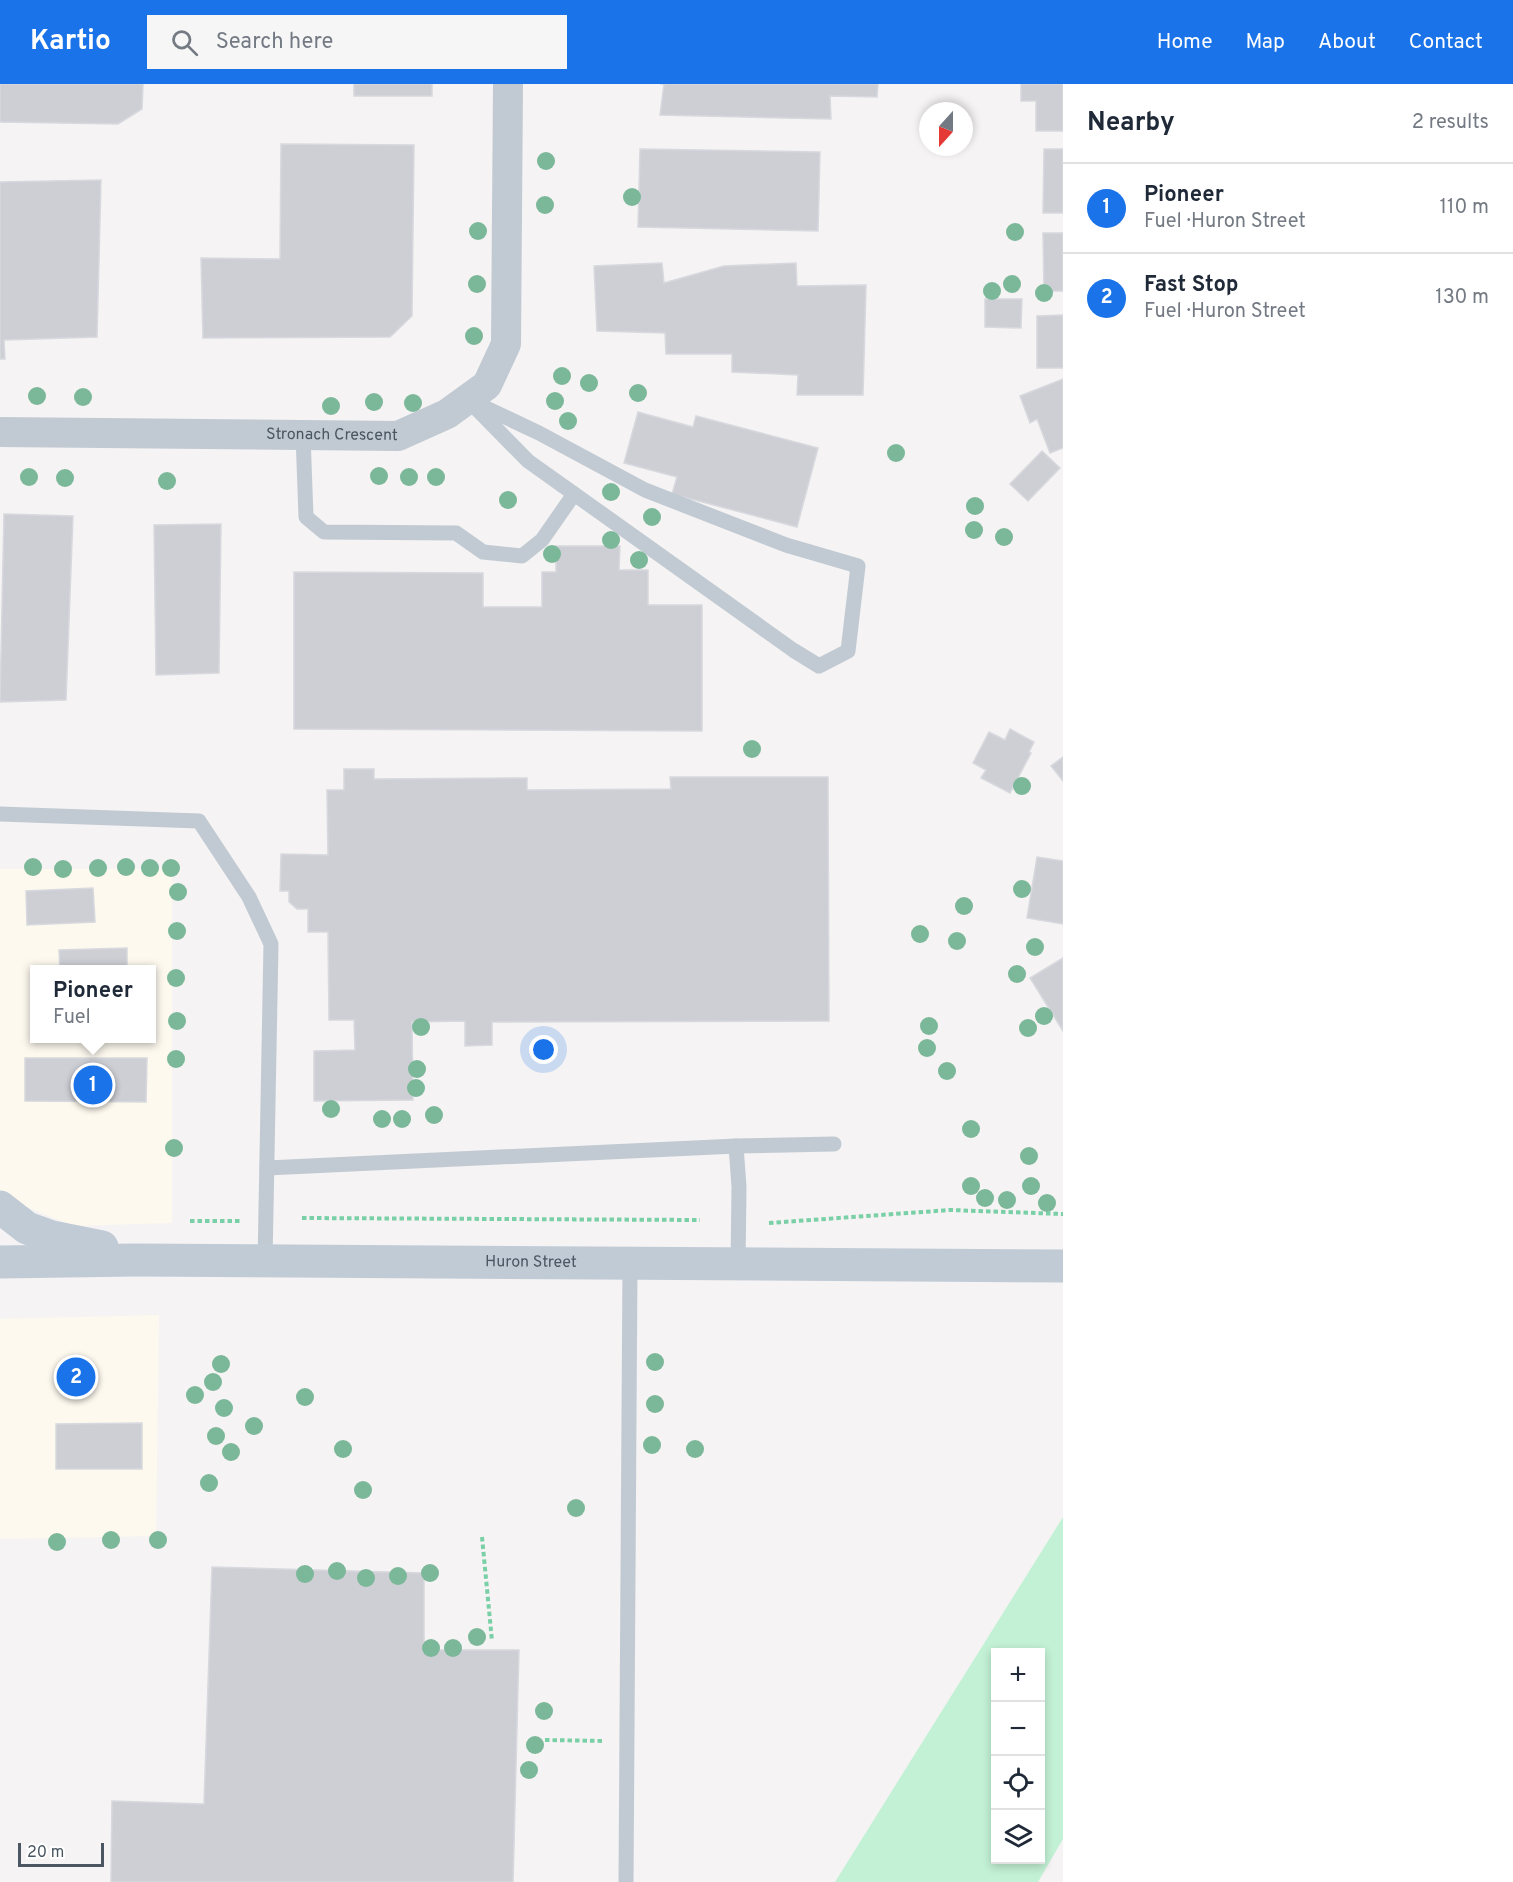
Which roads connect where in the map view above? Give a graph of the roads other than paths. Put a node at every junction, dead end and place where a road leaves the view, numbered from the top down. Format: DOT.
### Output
graph roads {
  1 [pos="508,84"];
  2 [pos="467,399"];
  3 [pos="0,432"];
  4 [pos="303,435"];
  5 [pos="573,494"];
  6 [pos="0,814"];
  7 [pos="834,1144"];
  8 [pos="736,1146"];
  9 [pos="267,1168"];
  10 [pos="0,1207"];
  11 [pos="135,1260"];
  12 [pos="0,1262"];
  13 [pos="265,1262"];
  14 [pos="630,1264"];
  15 [pos="738,1265"];
  16 [pos="1063,1266"];
  17 [pos="626,1882"];
  1 -- 2 [label="street, Stronach Crescent"];
  2 -- 4 [label="street, Stronach Crescent"];
  2 -- 5 [label="lane"];
  2 -- 5 [label="lane"];
  3 -- 4 [label="street, Stronach Crescent"];
  4 -- 5 [label="lane"];
  6 -- 9 [label="lane"];
  7 -- 8 [label="lane"];
  8 -- 9 [label="lane"];
  8 -- 15 [label="lane"];
  9 -- 13 [label="lane"];
  10 -- 11 [label="main road"];
  11 -- 12 [label="main road, Huron Street"];
  11 -- 13 [label="main road, Huron Street"];
  13 -- 14 [label="main road, Huron Street"];
  14 -- 15 [label="main road, Huron Street"];
  14 -- 17 [label="lane"];
  15 -- 16 [label="main road, Huron Street"];
}
